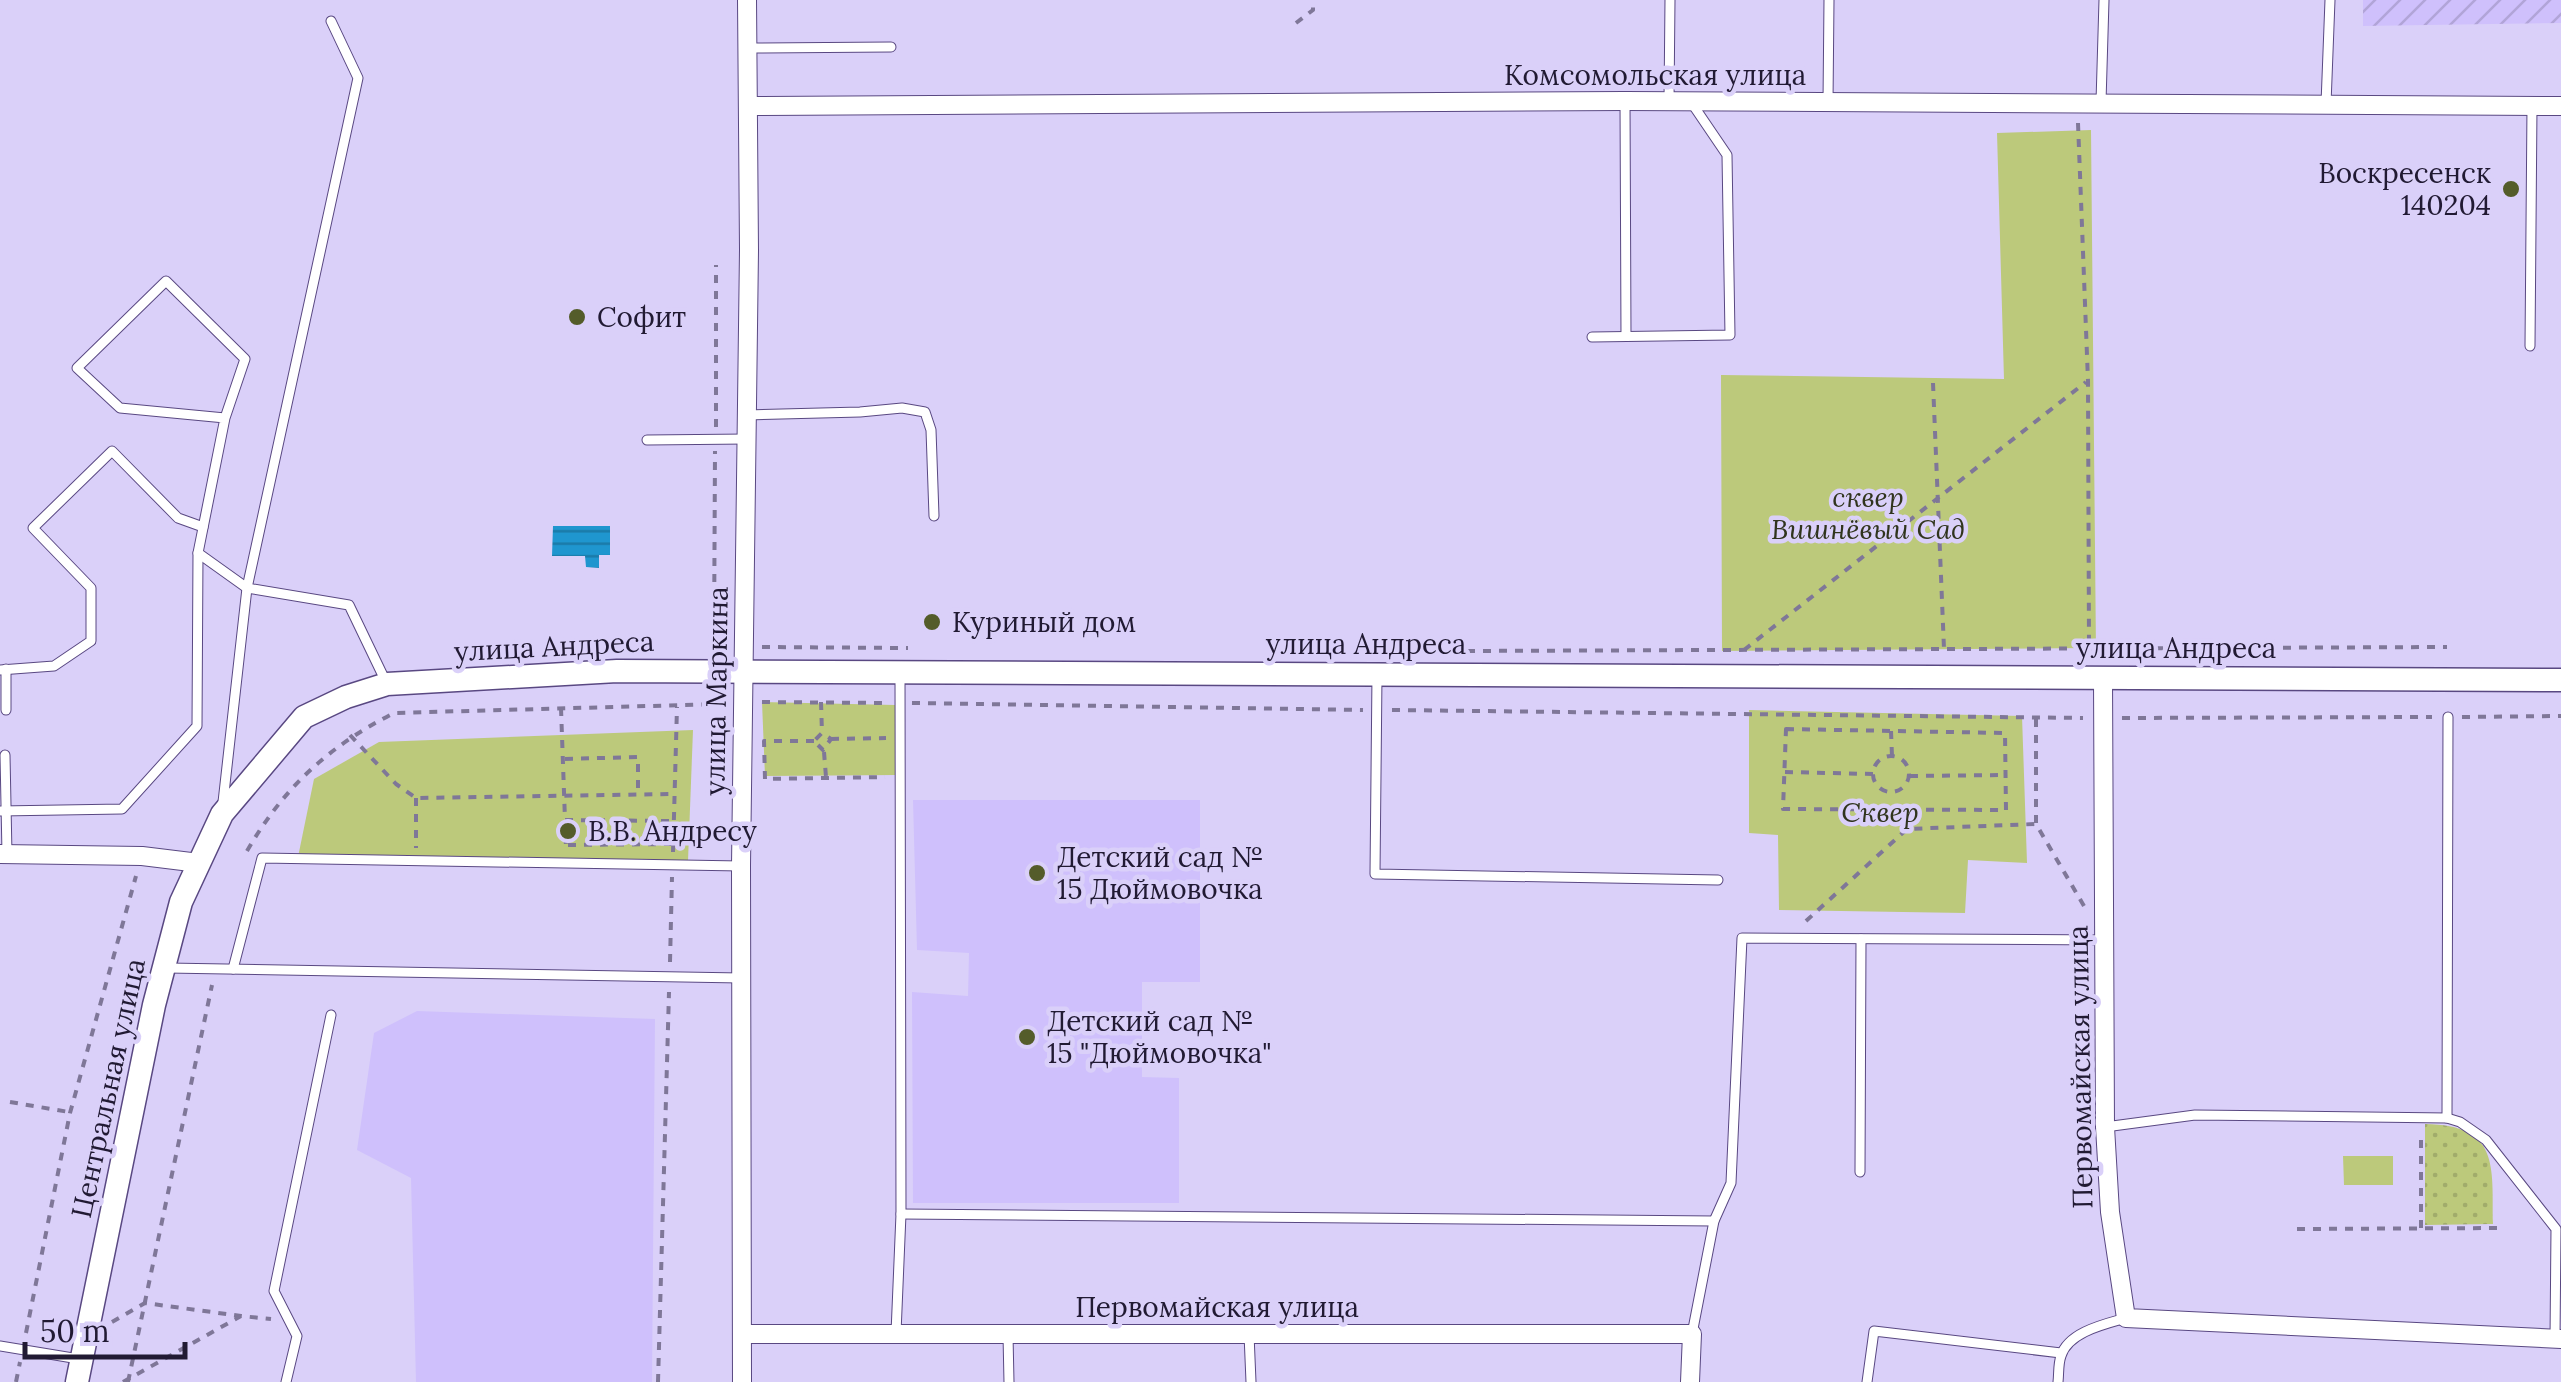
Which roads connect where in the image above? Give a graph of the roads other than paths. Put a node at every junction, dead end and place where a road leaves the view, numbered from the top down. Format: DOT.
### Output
graph roads {
  1 [pos="747,0"];
  2 [pos="1670,0"];
  3 [pos="1829,0"];
  4 [pos="2104,0"];
  5 [pos="2330,0"];
  6 [pos="331,21"];
  7 [pos="892,47"];
  8 [pos="748,48"];
  9 [pos="1625,101"];
  10 [pos="1668,102"];
  11 [pos="1691,102"];
  12 [pos="1828,103"];
  13 [pos="2101,104"];
  14 [pos="2326,104"];
  15 [pos="748,106"];
  16 [pos="2532,106"];
  17 [pos="2561,106"];
  18 [pos="1626,336"];
  19 [pos="1592,337"];
  20 [pos="2530,346"];
  21 [pos="747,414"];
  22 [pos="226,418"];
  23 [pos="747,439"];
  24 [pos="647,440"];
  25 [pos="934,516"];
  26 [pos="203,527"];
  27 [pos="198,552"];
  28 [pos="247,588"];
  29 [pos="3,670"];
  30 [pos="744,671"];
  31 [pos="900,672"];
  32 [pos="1378,674"];
  33 [pos="2103,678"];
  34 [pos="2561,680"];
  35 [pos="388,684"];
  36 [pos="6,710"];
  37 [pos="2448,717"];
  38 [pos="5,756"];
  39 [pos="3,811"];
  40 [pos="222,814"];
  41 [pos="4,854"];
  42 [pos="199,863"];
  43 [pos="741,866"];
  44 [pos="1718,880"];
  45 [pos="1861,939"];
  46 [pos="2105,940"];
  47 [pos="164,968"];
  48 [pos="233,969"];
  49 [pos="744,978"];
  50 [pos="331,1015"];
  51 [pos="2447,1118"];
  52 [pos="2105,1127"];
  53 [pos="1860,1172"];
  54 [pos="901,1214"];
  55 [pos="1714,1222"];
  56 [pos="2126,1318"];
  57 [pos="743,1334"];
  58 [pos="1008,1334"];
  59 [pos="1249,1334"];
  60 [pos="1692,1334"];
  61 [pos="896,1336"];
  62 [pos="2558,1339"];
  63 [pos="0,1346"];
  64 [pos="2061,1353"];
  65 [pos="81,1359"];
  66 [pos="286,1382"];
  67 [pos="742,1382"];
  68 [pos="1009,1382"];
  69 [pos="1250,1382"];
  70 [pos="1690,1382"];
  71 [pos="1867,1382"];
  72 [pos="2058,1382"];
  1 -- 8 [label="street, улица Маркина"];
  2 -- 10 [label="lane"];
  3 -- 12 [label="lane"];
  4 -- 13 [label="lane"];
  5 -- 14 [label="lane"];
  6 -- 28 [label="lane"];
  7 -- 8 [label="lane"];
  8 -- 15 [label="street, улица Маркина"];
  9 -- 10 [label="street, Комсомольская улица"];
  9 -- 15 [label="street, Комсомольская улица"];
  9 -- 18 [label="lane"];
  10 -- 11 [label="street, Комсомольская улица"];
  11 -- 12 [label="street, Комсомольская улица"];
  11 -- 18 [label="lane"];
  12 -- 13 [label="street, Комсомольская улица"];
  13 -- 14 [label="street, Комсомольская улица"];
  14 -- 16 [label="street, Комсомольская улица"];
  15 -- 21 [label="street, улица Маркина"];
  16 -- 17 [label="street, Комсомольская улица"];
  16 -- 20 [label="lane"];
  18 -- 19 [label="lane"];
  21 -- 23 [label="street, улица Маркина"];
  21 -- 25 [label="lane"];
  22 -- 22 [label="lane"];
  22 -- 26 [label="lane"];
  23 -- 24 [label="lane"];
  23 -- 30 [label="street, улица Маркина"];
  26 -- 27 [label="lane"];
  26 -- 29 [label="lane"];
  27 -- 28 [label="lane"];
  27 -- 39 [label="lane"];
  28 -- 35 [label="lane"];
  28 -- 40 [label="lane"];
  29 -- 36 [label="lane"];
  30 -- 31 [label="street, улица Андреса"];
  30 -- 35 [label="street, улица Андреса"];
  30 -- 43 [label="street, улица Маркина"];
  31 -- 32 [label="street, улица Андреса"];
  31 -- 54 [label="lane"];
  32 -- 33 [label="street, улица Андреса"];
  32 -- 44 [label="lane"];
  33 -- 34 [label="street, улица Андреса"];
  33 -- 46 [label="street, Первомайская улица"];
  35 -- 40 [label="street, улица Андреса"];
  37 -- 51 [label="lane"];
  38 -- 39 [label="lane"];
  39 -- 41 [label="lane"];
  40 -- 42 [label="street, Центральная улица"];
  41 -- 42 [label="street"];
  42 -- 47 [label="street, Центральная улица"];
  43 -- 48 [label="lane"];
  43 -- 49 [label="street, улица Маркина"];
  45 -- 46 [label="lane"];
  45 -- 53 [label="lane"];
  45 -- 55 [label="lane"];
  46 -- 52 [label="street, Первомайская улица"];
  47 -- 48 [label="lane"];
  47 -- 65 [label="street, Центральная улица"];
  48 -- 49 [label="lane"];
  49 -- 57 [label="street, улица Маркина"];
  50 -- 66 [label="lane"];
  51 -- 52 [label="lane"];
  51 -- 62 [label="lane"];
  52 -- 56 [label="street, Первомайская улица"];
  54 -- 55 [label="lane"];
  54 -- 61 [label="lane"];
  55 -- 60 [label="lane"];
  56 -- 62 [label="street"];
  56 -- 64 [label="lane"];
  57 -- 61 [label="street, Первомайская улица"];
  57 -- 67 [label="street, улица Маркина"];
  58 -- 59 [label="street, Первомайская улица"];
  58 -- 61 [label="street, Первомайская улица"];
  58 -- 68 [label="lane"];
  59 -- 60 [label="street, Первомайская улица"];
  59 -- 69 [label="lane"];
  60 -- 70 [label="street"];
  63 -- 65 [label="lane"];
  64 -- 71 [label="lane"];
  64 -- 72 [label="lane"];
}
